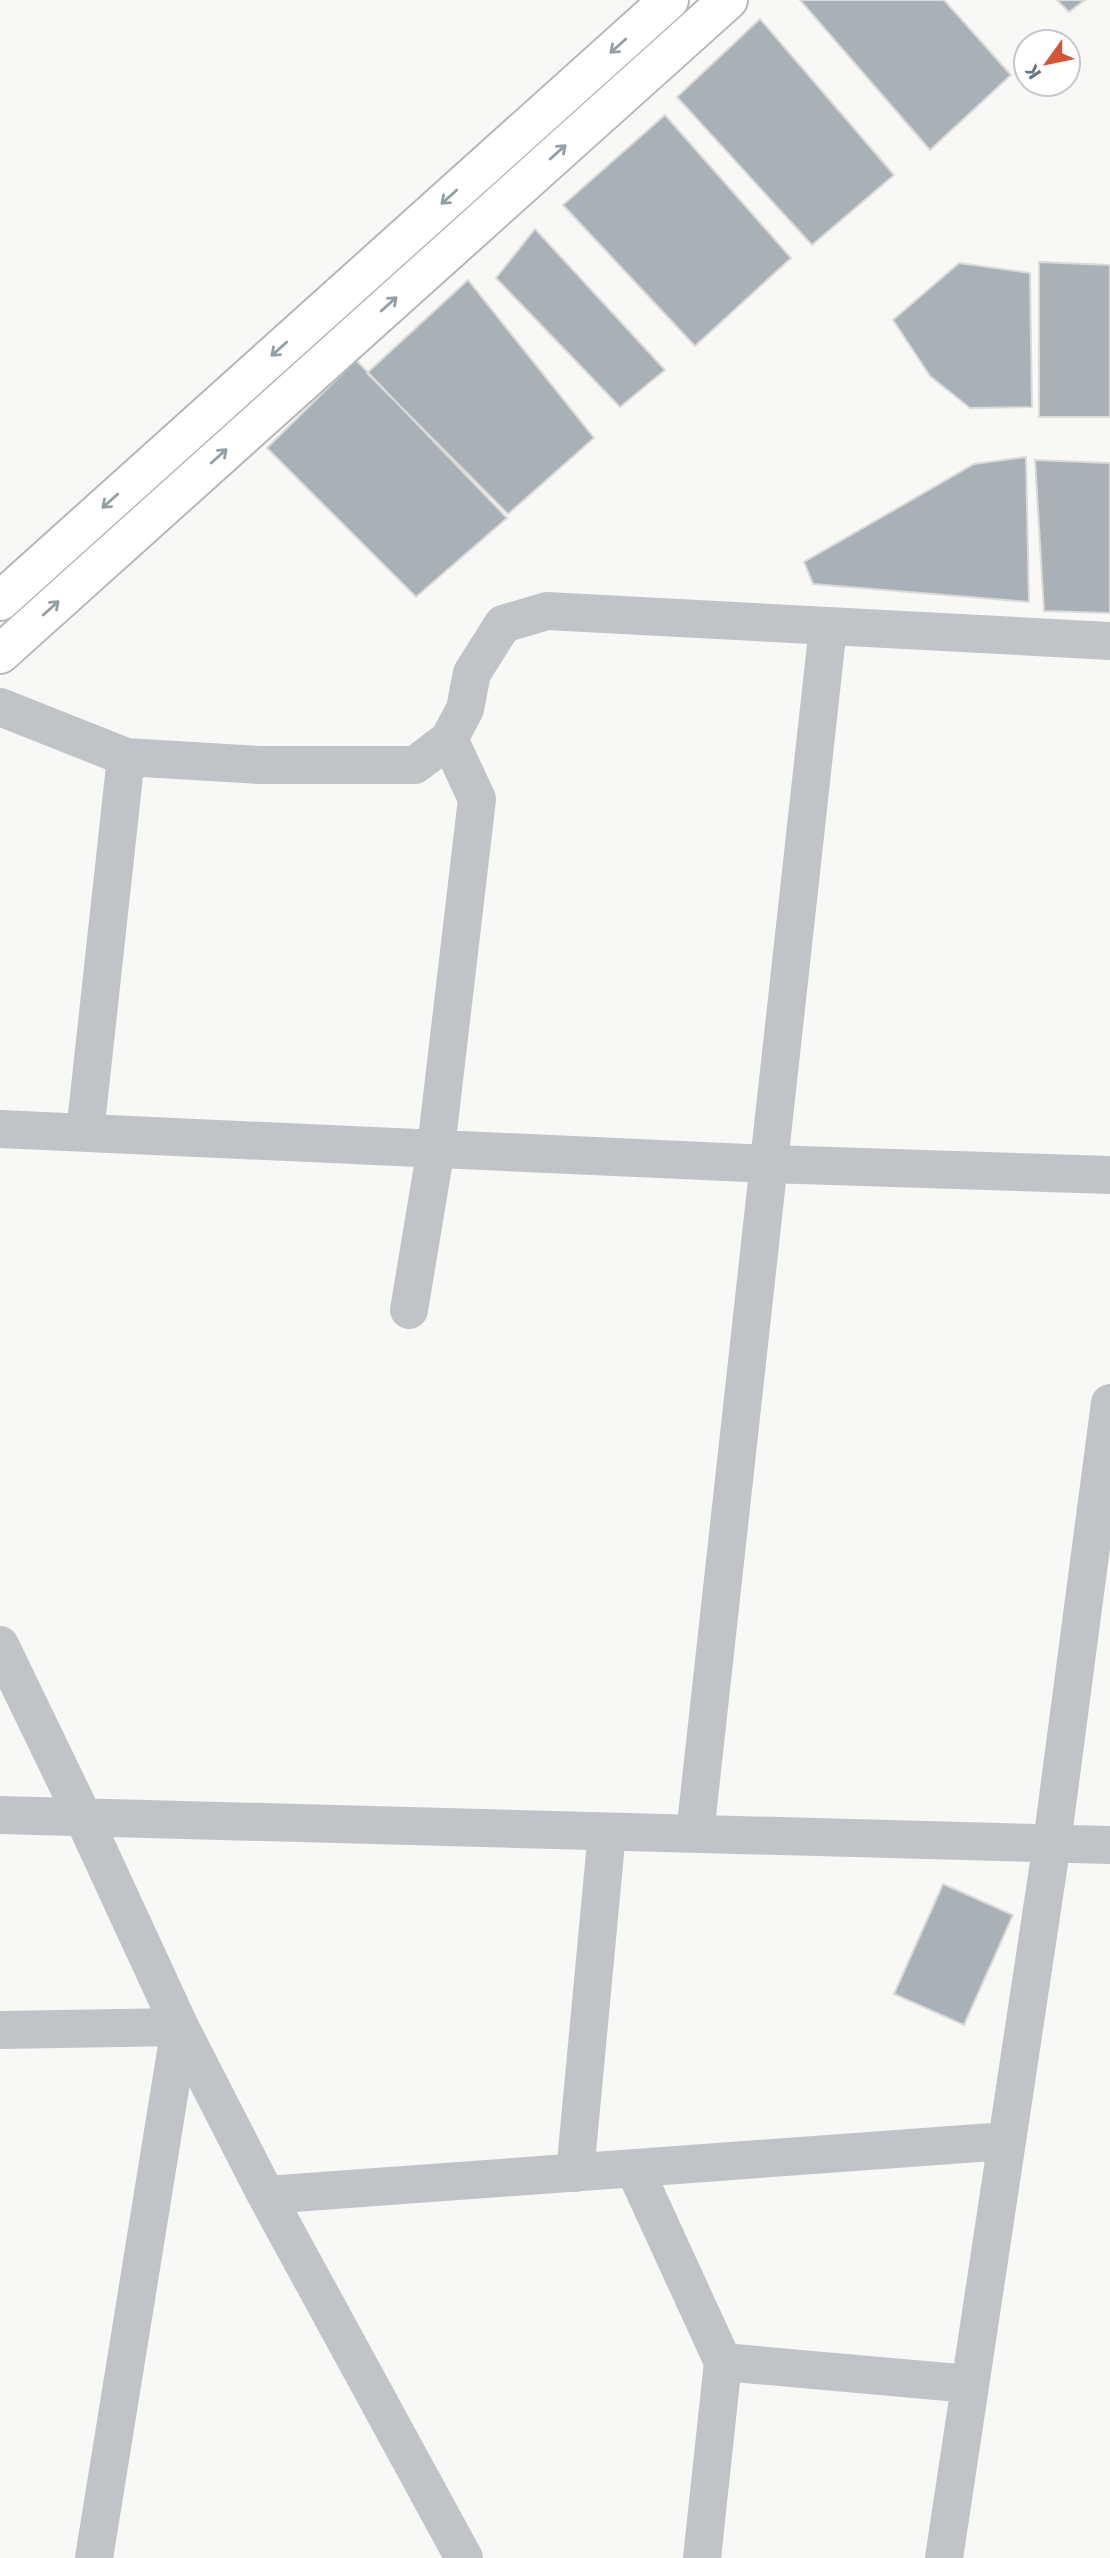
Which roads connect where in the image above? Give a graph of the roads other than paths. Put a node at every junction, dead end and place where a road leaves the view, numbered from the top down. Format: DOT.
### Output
graph roads {
  1 [pos="669,0"];
  2 [pos="728,0"];
  3 [pos="0,601"];
  4 [pos="828,626"];
  5 [pos="1110,641"];
  6 [pos="0,654"];
  7 [pos="0,707"];
  8 [pos="449,739"];
  9 [pos="126,757"];
  10 [pos="0,1129"];
  11 [pos="85,1133"];
  12 [pos="436,1149"];
  13 [pos="769,1164"];
  14 [pos="1110,1175"];
  15 [pos="409,1310"];
  16 [pos="1110,1403"];
  17 [pos="0,1645"];
  18 [pos="0,1815"];
  19 [pos="84,1819"];
  20 [pos="607,1832"];
  21 [pos="695,1834"];
  22 [pos="1052,1843"];
  23 [pos="1110,1845"];
  24 [pos="180,2027"];
  25 [pos="0,2030"];
  26 [pos="1006,2141"];
  27 [pos="634,2168"];
  28 [pos="575,2172"];
  29 [pos="266,2195"];
  30 [pos="723,2362"];
  31 [pos="970,2384"];
  32 [pos="94,2558"];
  33 [pos="464,2558"];
  34 [pos="702,2558"];
  35 [pos="944,2558"];
  1 -- 3 [label="main road, one-way"];
  6 -- 2 [label="main road, one-way"];
  4 -- 5 [label="street"];
  4 -- 8 [label="street"];
  4 -- 13 [label="street"];
  7 -- 9 [label="street"];
  8 -- 9 [label="street"];
  8 -- 12 [label="street"];
  9 -- 11 [label="street"];
  10 -- 11 [label="street"];
  11 -- 12 [label="street"];
  12 -- 13 [label="street"];
  12 -- 15 [label="street"];
  13 -- 14 [label="street"];
  13 -- 21 [label="street"];
  16 -- 22 [label="street"];
  17 -- 19 [label="street"];
  18 -- 19 [label="street"];
  19 -- 20 [label="street"];
  19 -- 24 [label="street"];
  20 -- 21 [label="street"];
  20 -- 28 [label="street"];
  21 -- 22 [label="street"];
  22 -- 23 [label="street"];
  22 -- 26 [label="street"];
  24 -- 25 [label="street"];
  24 -- 29 [label="street"];
  24 -- 32 [label="street"];
  26 -- 27 [label="street"];
  26 -- 31 [label="street"];
  27 -- 28 [label="street"];
  27 -- 30 [label="street"];
  28 -- 29 [label="street"];
  29 -- 33 [label="street"];
  30 -- 31 [label="street"];
  30 -- 34 [label="street"];
  31 -- 35 [label="street"];
}
